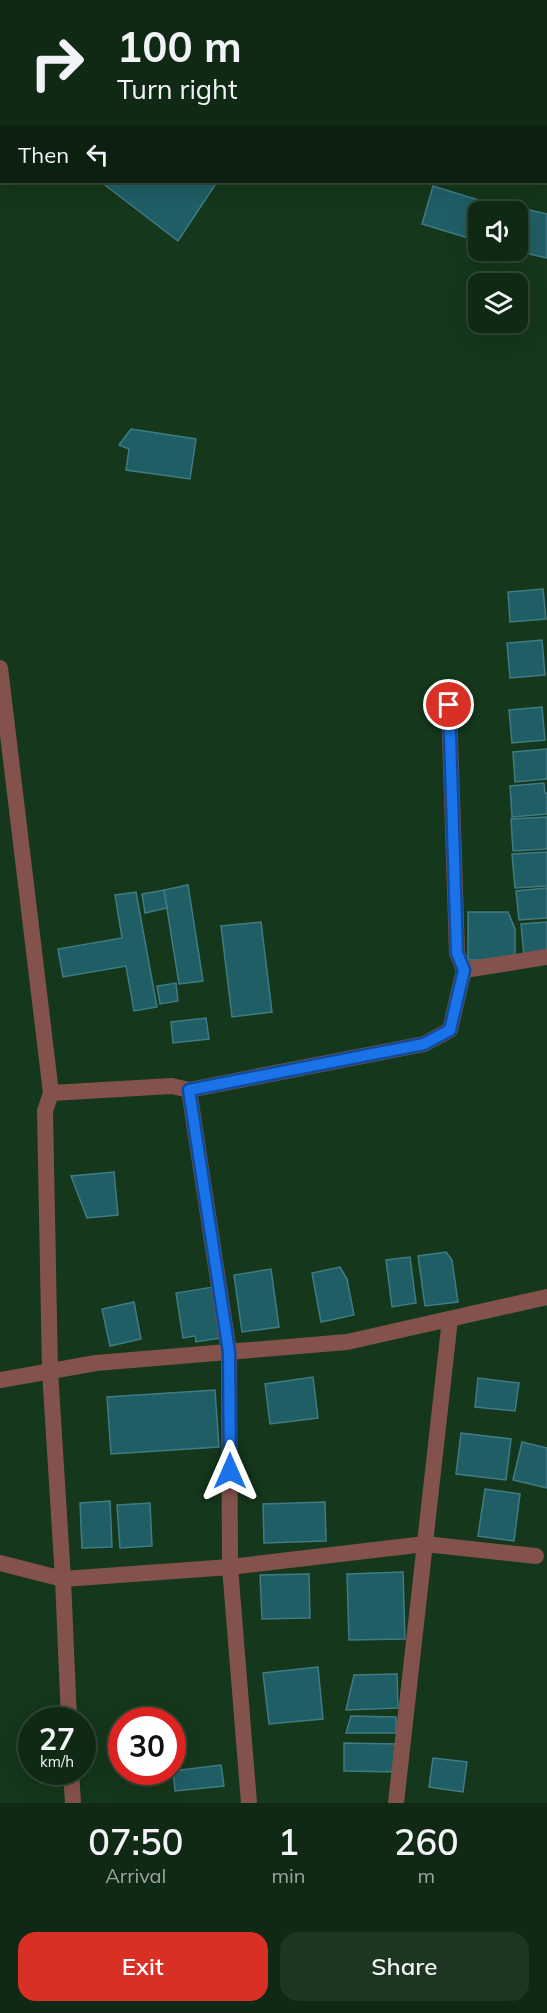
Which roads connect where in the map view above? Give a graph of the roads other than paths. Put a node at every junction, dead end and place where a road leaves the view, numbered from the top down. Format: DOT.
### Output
graph roads {
  1 [pos="0,668"];
  2 [pos="449,705"];
  3 [pos="547,957"];
  4 [pos="464,970"];
  5 [pos="189,1090"];
  6 [pos="51,1093"];
  7 [pos="547,1297"];
  8 [pos="450,1319"];
  9 [pos="229,1352"];
  10 [pos="50,1371"];
  11 [pos="0,1380"];
  12 [pos="425,1544"];
  13 [pos="536,1556"];
  14 [pos="0,1563"];
  15 [pos="230,1567"];
  16 [pos="63,1579"];
  17 [pos="68,1707"];
  18 [pos="72,1785"];
  19 [pos="73,1803"];
  20 [pos="249,1803"];
  21 [pos="396,1803"];
  1 -- 6 [label="street"];
  2 -- 4 [label="street"];
  3 -- 4 [label="street"];
  4 -- 5 [label="street"];
  5 -- 6 [label="street"];
  5 -- 9 [label="street"];
  6 -- 10 [label="street"];
  7 -- 8 [label="street"];
  8 -- 9 [label="street"];
  8 -- 12 [label="street"];
  9 -- 10 [label="street"];
  9 -- 15 [label="street"];
  10 -- 11 [label="street"];
  10 -- 16 [label="street"];
  12 -- 13 [label="street"];
  12 -- 15 [label="street"];
  12 -- 21 [label="street"];
  14 -- 16 [label="street"];
  15 -- 16 [label="street"];
  15 -- 20 [label="street"];
  16 -- 17 [label="street"];
  18 -- 19 [label="street"];
}
